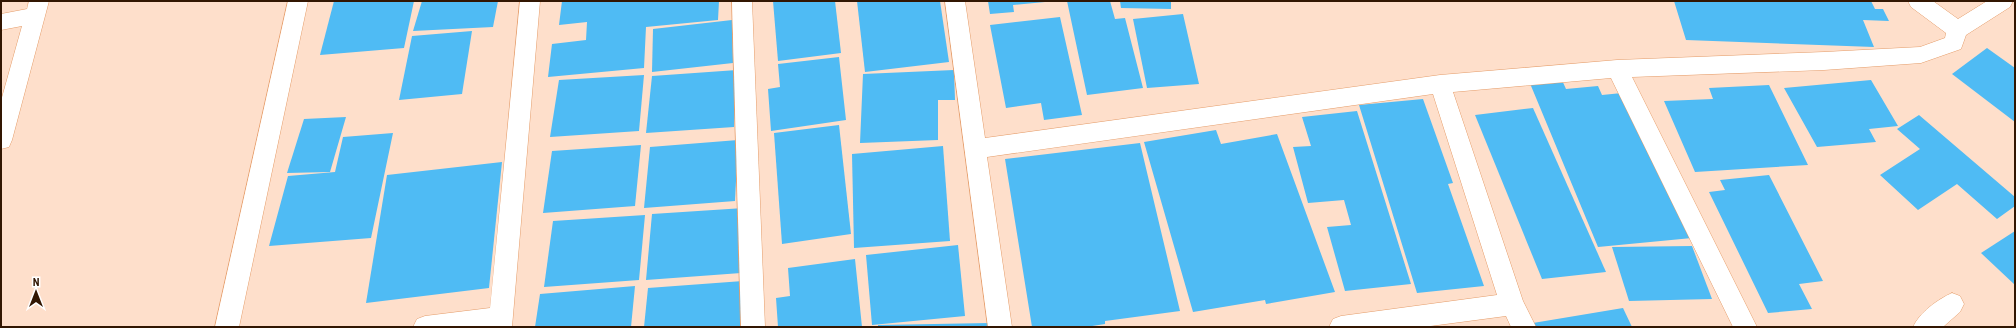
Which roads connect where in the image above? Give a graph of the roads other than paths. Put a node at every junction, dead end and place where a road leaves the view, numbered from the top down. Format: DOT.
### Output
graph roads {
  1 [pos="298,1"];
  2 [pos="530,1"];
  3 [pos="742,1"];
  4 [pos="955,1"];
  5 [pos="1918,1"];
  6 [pos="2003,1"];
  7 [pos="37,8"];
  8 [pos="1,22"];
  9 [pos="1957,30"];
  10 [pos="1617,69"];
  11 [pos="1440,84"];
  12 [pos="1,140"];
  13 [pos="975,149"];
  14 [pos="1512,304"];
  15 [pos="1952,304"];
  16 [pos="501,323"];
  17 [pos="227,327"];
  18 [pos="425,327"];
  19 [pos="753,327"];
  20 [pos="1000,327"];
  21 [pos="1341,327"];
  22 [pos="1524,327"];
  23 [pos="1745,327"];
  24 [pos="1925,327"];
  1 -- 17 [label="street"];
  2 -- 16 [label="street"];
  3 -- 19 [label="street"];
  4 -- 13 [label="street"];
  5 -- 9 [label="street"];
  6 -- 9 [label="street"];
  7 -- 8 [label="street"];
  7 -- 12 [label="street"];
  9 -- 10 [label="street"];
  10 -- 11 [label="street"];
  10 -- 23 [label="street"];
  11 -- 13 [label="street"];
  11 -- 14 [label="street"];
  13 -- 20 [label="street"];
  14 -- 21 [label="street"];
  14 -- 22 [label="street"];
  15 -- 24 [label="street"];
  16 -- 18 [label="street"];
}
